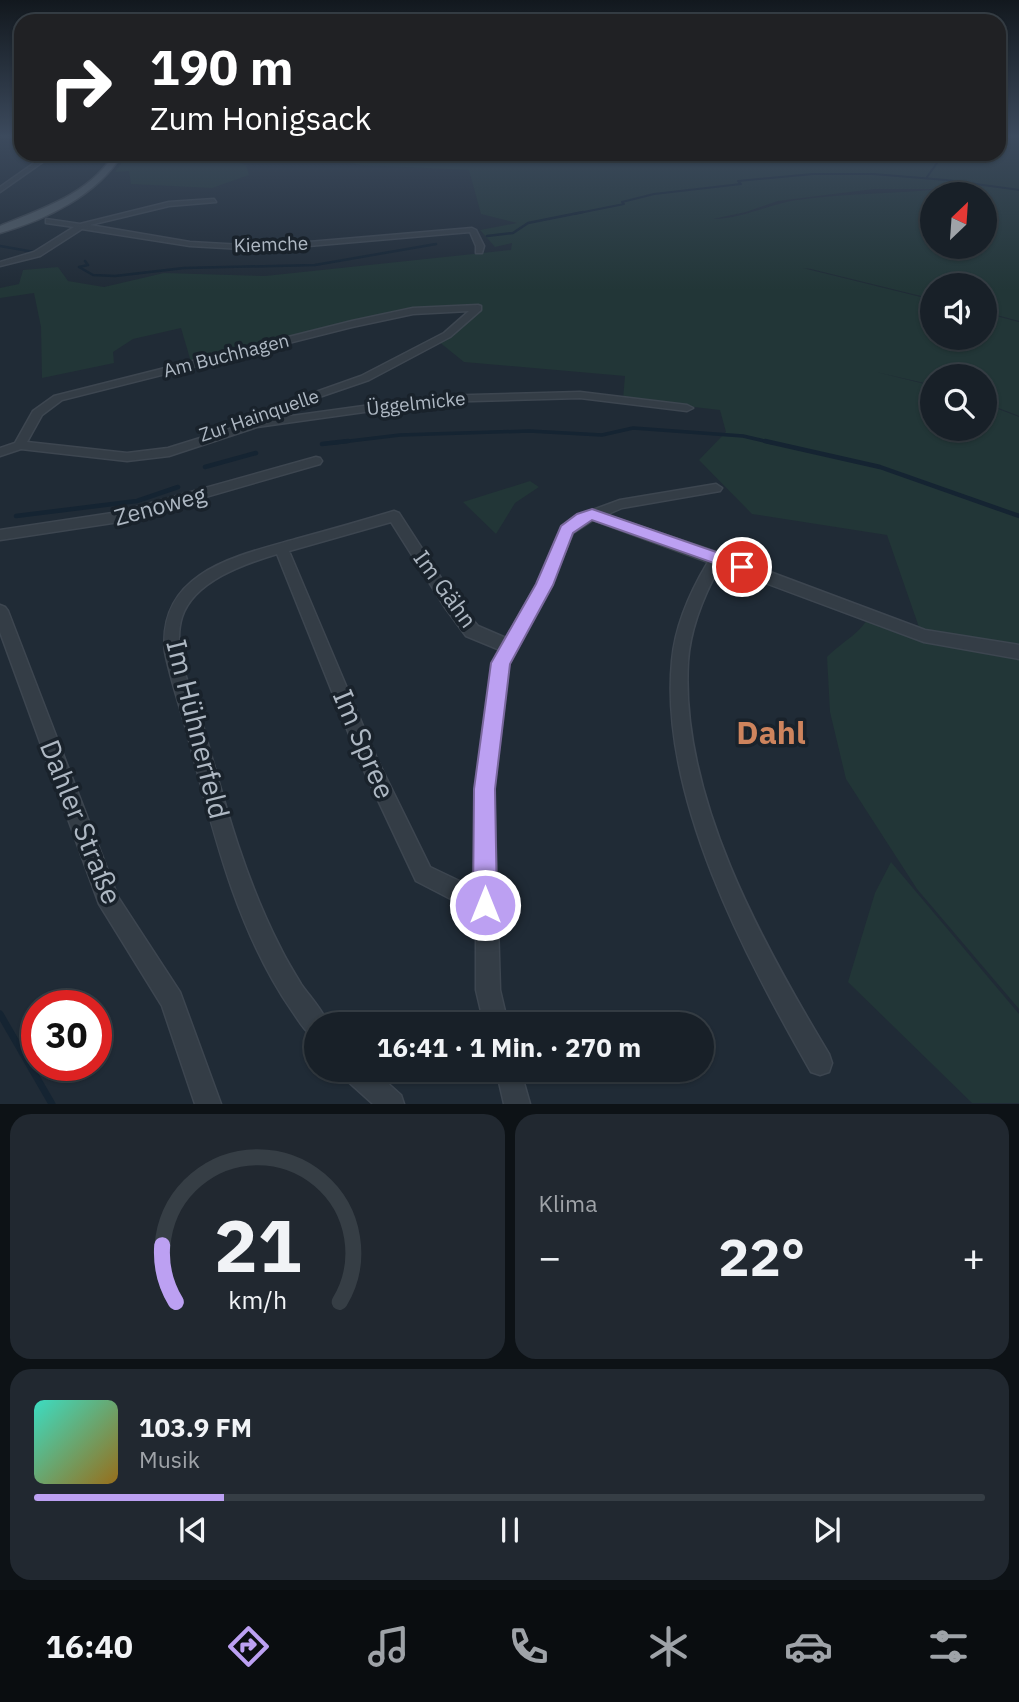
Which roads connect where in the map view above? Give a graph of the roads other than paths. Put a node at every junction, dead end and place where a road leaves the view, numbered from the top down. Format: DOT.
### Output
graph roads {
  1 [pos="86,188"];
  2 [pos="214,201"];
  3 [pos="49,221"];
  4 [pos="80,226"];
  5 [pos="0,230"];
  6 [pos="479,251"];
  7 [pos="0,264"];
  8 [pos="478,307"];
  9 [pos="687,408"];
  10 [pos="20,445"];
  11 [pos="0,452"];
  12 [pos="151,454"];
  13 [pos="316,461"];
  14 [pos="716,488"];
  15 [pos="592,515"];
  16 [pos="394,516"];
  17 [pos="0,536"];
  18 [pos="281,548"];
  19 [pos="717,558"];
  20 [pos="0,611"];
  21 [pos="508,646"];
  22 [pos="1019,652"];
  23 [pos="485,905"];
  24 [pos="308,1012"];
  25 [pos="493,1012"];
  26 [pos="820,1063"];
  27 [pos="367,1082"];
  28 [pos="511,1082"];
  29 [pos="208,1104"];
  30 [pos="391,1104"];
  31 [pos="517,1104"];
  1 -- 5 [label="main road"];
  2 -- 4 [label="street"];
  3 -- 4 [label="street, Kiemche"];
  4 -- 6 [label="street, Kiemche"];
  4 -- 7 [label="street"];
  8 -- 10 [label="street, Am Buchhagen"];
  8 -- 12 [label="street, Zur Hainquelle"];
  9 -- 12 [label="street, Üggelmicke"];
  10 -- 11 [label="street"];
  10 -- 12 [label="street, Zur Hainquelle"];
  13 -- 17 [label="street, Zenoweg"];
  14 -- 15 [label="street"];
  15 -- 19 [label="street"];
  15 -- 21 [label="street"];
  16 -- 18 [label="street, Im Hühnerfeld"];
  16 -- 21 [label="street, Im Gähn"];
  18 -- 23 [label="street, Im Spree"];
  18 -- 24 [label="street, Im Hühnerfeld"];
  19 -- 22 [label="street"];
  19 -- 26 [label="street"];
  20 -- 29 [label="street, Dahler Straße"];
  21 -- 23 [label="street"];
  23 -- 25 [label="street"];
  27 -- 30 [label="street"];
  28 -- 31 [label="street"];
}
